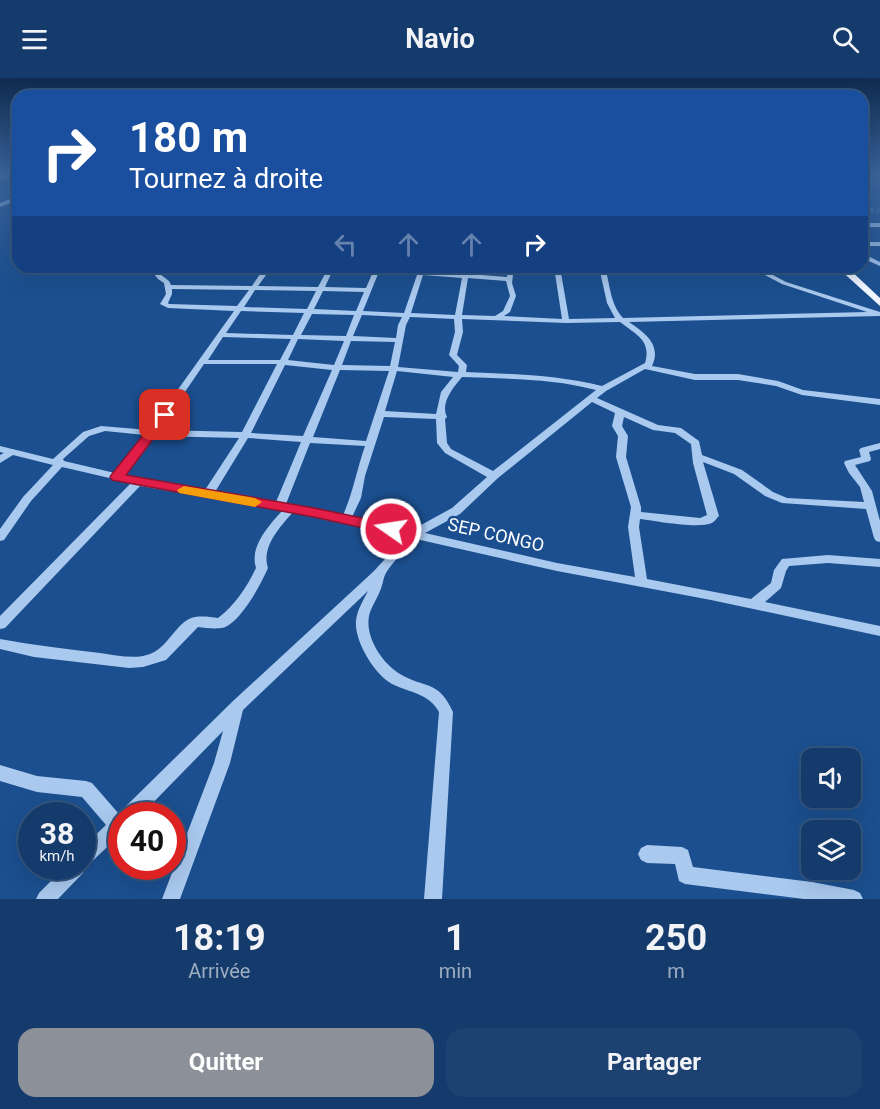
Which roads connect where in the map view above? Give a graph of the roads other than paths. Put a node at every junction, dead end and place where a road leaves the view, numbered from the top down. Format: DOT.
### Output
graph roads {
  1 [pos="159,273"];
  2 [pos="264,273"];
  3 [pos="329,273"];
  4 [pos="376,273"];
  5 [pos="421,273"];
  6 [pos="444,273"];
  7 [pos="466,273"];
  8 [pos="510,273"];
  9 [pos="558,273"];
  10 [pos="604,273"];
  11 [pos="762,273"];
  12 [pos="848,273"];
  13 [pos="465,276"];
  14 [pos="510,279"];
  15 [pos="168,287"];
  16 [pos="255,287"];
  17 [pos="321,289"];
  18 [pos="369,290"];
  19 [pos="880,303"];
  20 [pos="239,309"];
  21 [pos="309,312"];
  22 [pos="359,313"];
  23 [pos="880,314"];
  24 [pos="407,315"];
  25 [pos="459,317"];
  26 [pos="495,319"];
  27 [pos="620,319"];
  28 [pos="566,321"];
  29 [pos="223,335"];
  30 [pos="296,338"];
  31 [pos="348,340"];
  32 [pos="399,340"];
  33 [pos="204,362"];
  34 [pos="282,362"];
  35 [pos="645,367"];
  36 [pos="339,368"];
  37 [pos="394,369"];
  38 [pos="462,374"];
  39 [pos="603,389"];
  40 [pos="592,399"];
  41 [pos="880,402"];
  42 [pos="620,412"];
  43 [pos="381,414"];
  44 [pos="442,417"];
  45 [pos="152,433"];
  46 [pos="245,435"];
  47 [pos="307,438"];
  48 [pos="371,444"];
  49 [pos="880,446"];
  50 [pos="5,451"];
  51 [pos="698,457"];
  52 [pos="0,460"];
  53 [pos="59,464"];
  54 [pos="494,476"];
  55 [pos="117,477"];
  56 [pos="138,482"];
  57 [pos="208,494"];
  58 [pos="869,506"];
  59 [pos="285,508"];
  60 [pos="637,515"];
  61 [pos="346,519"];
  62 [pos="414,534"];
  63 [pos="0,537"];
  64 [pos="880,538"];
  65 [pos="880,563"];
  66 [pos="378,574"];
  67 [pos="641,582"];
  68 [pos="753,604"];
  69 [pos="0,624"];
  70 [pos="880,631"];
  71 [pos="0,644"];
  72 [pos="237,706"];
  73 [pos="0,773"];
  74 [pos="141,802"];
  75 [pos="108,809"];
  76 [pos="108,835"];
  77 [pos="96,847"];
  78 [pos="648,854"];
  79 [pos="64,880"];
  80 [pos="45,899"];
  81 [pos="171,899"];
  82 [pos="433,899"];
  83 [pos="854,899"];
  1 -- 15 [label="street"];
  2 -- 16 [label="street"];
  3 -- 17 [label="street"];
  4 -- 18 [label="street"];
  5 -- 24 [label="street"];
  6 -- 13 [label="street"];
  7 -- 13 [label="street"];
  8 -- 14 [label="street"];
  9 -- 28 [label="street"];
  10 -- 27 [label="street"];
  11 -- 23 [label="street"];
  12 -- 19 [label="main road"];
  13 -- 14 [label="street"];
  13 -- 25 [label="street"];
  14 -- 26 [label="street"];
  15 -- 16 [label="street"];
  15 -- 20 [label="street"];
  16 -- 17 [label="street"];
  16 -- 20 [label="street"];
  17 -- 18 [label="street"];
  17 -- 21 [label="street"];
  18 -- 22 [label="street"];
  20 -- 21 [label="street"];
  20 -- 29 [label="street"];
  21 -- 22 [label="street"];
  21 -- 30 [label="street"];
  22 -- 24 [label="street"];
  22 -- 31 [label="street"];
  23 -- 27 [label="street"];
  24 -- 25 [label="street"];
  24 -- 32 [label="street"];
  25 -- 26 [label="street"];
  25 -- 38 [label="street"];
  26 -- 28 [label="street"];
  27 -- 28 [label="street"];
  27 -- 35 [label="street"];
  29 -- 30 [label="street"];
  29 -- 33 [label="street"];
  30 -- 31 [label="street"];
  30 -- 34 [label="street"];
  31 -- 32 [label="street"];
  31 -- 36 [label="street"];
  32 -- 37 [label="street"];
  33 -- 34 [label="street"];
  33 -- 45 [label="street"];
  34 -- 36 [label="street"];
  34 -- 46 [label="street"];
  35 -- 39 [label="street"];
  35 -- 41 [label="street"];
  36 -- 37 [label="street"];
  36 -- 47 [label="street"];
  37 -- 38 [label="street"];
  37 -- 43 [label="street"];
  38 -- 39 [label="street"];
  38 -- 44 [label="street"];
  39 -- 40 [label="street"];
  40 -- 42 [label="street"];
  40 -- 54 [label="street"];
  42 -- 51 [label="street"];
  42 -- 60 [label="street"];
  43 -- 44 [label="street"];
  43 -- 48 [label="street"];
  44 -- 54 [label="street"];
  45 -- 46 [label="street"];
  45 -- 53 [label="street"];
  45 -- 55 [label="street"];
  46 -- 47 [label="street"];
  46 -- 57 [label="street"];
  47 -- 48 [label="street"];
  47 -- 59 [label="street"];
  48 -- 61 [label="street"];
  49 -- 58 [label="street"];
  50 -- 52 [label="street"];
  50 -- 53 [label="street, SEP CONGO"];
  51 -- 58 [label="street"];
  51 -- 60 [label="street"];
  53 -- 55 [label="street, SEP CONGO"];
  53 -- 63 [label="street"];
  54 -- 62 [label="street"];
  55 -- 56 [label="street, SEP CONGO"];
  56 -- 57 [label="street, SEP CONGO"];
  56 -- 69 [label="street"];
  57 -- 59 [label="street, SEP CONGO"];
  58 -- 64 [label="street"];
  59 -- 61 [label="street, SEP CONGO"];
  59 -- 71 [label="street"];
  60 -- 67 [label="street"];
  61 -- 62 [label="street, SEP CONGO"];
  62 -- 66 [label="street"];
  62 -- 67 [label="street, SEP CONGO"];
  65 -- 68 [label="street"];
  66 -- 72 [label="street"];
  66 -- 82 [label="street"];
  67 -- 68 [label="street, SEP CONGO"];
  68 -- 70 [label="street, SEP CONGO"];
  72 -- 74 [label="street"];
  72 -- 81 [label="street"];
  73 -- 75 [label="street"];
  76 -- 77 [label="street"];
  78 -- 83 [label="street"];
  79 -- 80 [label="street"];
}
